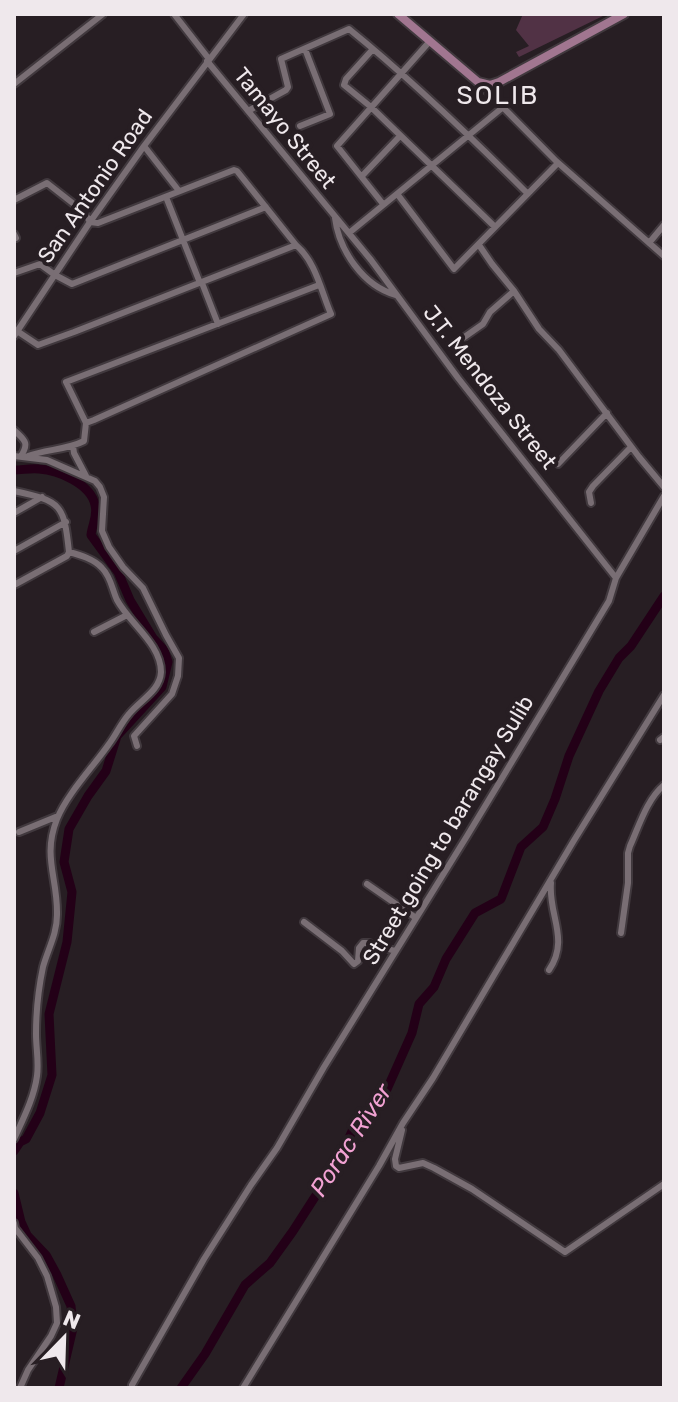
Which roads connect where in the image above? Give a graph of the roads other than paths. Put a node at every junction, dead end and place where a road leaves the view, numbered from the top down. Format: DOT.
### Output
graph roads {
  1 [pos="103,14"];
  2 [pos="174,14"];
  3 [pos="244,14"];
  4 [pos="398,14"];
  5 [pos="624,14"];
  6 [pos="430,41"];
  7 [pos="305,49"];
  8 [pos="373,49"];
  9 [pos="208,60"];
  10 [pos="403,74"];
  11 [pos="478,82"];
  12 [pos="14,84"];
  13 [pos="371,107"];
  14 [pos="502,108"];
  15 [pos="248,111"];
  16 [pos="300,126"];
  17 [pos="400,136"];
  18 [pos="469,136"];
  19 [pos="144,146"];
  20 [pos="558,163"];
  21 [pos="432,165"];
  22 [pos="362,176"];
  23 [pos="179,191"];
  24 [pos="527,193"];
  25 [pos="398,195"];
  26 [pos="166,197"];
  27 [pos="14,200"];
  28 [pos="383,204"];
  29 [pos="266,207"];
  30 [pos="335,218"];
  31 [pos="90,222"];
  32 [pos="664,225"];
  33 [pos="494,226"];
  34 [pos="349,233"];
  35 [pos="183,240"];
  36 [pos="649,243"];
  37 [pos="296,245"];
  38 [pos="479,245"];
  39 [pos="664,256"];
  40 [pos="14,273"];
  41 [pos="55,275"];
  42 [pos="201,283"];
  43 [pos="319,285"];
  44 [pos="514,291"];
  45 [pos="396,295"];
  46 [pos="218,324"];
  47 [pos="16,333"];
  48 [pos="463,338"];
  49 [pos="607,413"];
  50 [pos="86,423"];
  51 [pos="14,430"];
  52 [pos="73,446"];
  53 [pos="631,447"];
  54 [pos="21,456"];
  55 [pos="558,464"];
  56 [pos="87,477"];
  57 [pos="664,487"];
  58 [pos="14,491"];
  59 [pos="664,496"];
  60 [pos="42,497"];
  61 [pos="591,503"];
  62 [pos="14,513"];
  63 [pos="66,522"];
  64 [pos="14,551"];
  65 [pos="69,552"];
  66 [pos="616,578"];
  67 [pos="14,585"];
  68 [pos="127,615"];
  69 [pos="94,632"];
  70 [pos="664,695"];
  71 [pos="137,746"];
  72 [pos="664,785"];
  73 [pos="58,816"];
  74 [pos="19,832"];
  75 [pos="551,879"];
  76 [pos="367,884"];
  77 [pos="416,918"];
  78 [pos="304,922"];
  79 [pos="621,933"];
  80 [pos="395,951"];
  81 [pos="549,970"];
  82 [pos="403,1123"];
  83 [pos="14,1139"];
  84 [pos="664,1184"];
  85 [pos="14,1223"];
  86 [pos="132,1385"];
  87 [pos="20,1388"];
  88 [pos="243,1388"];
  1 -- 12 [label="street"];
  2 -- 9 [label="street, Tamayo Street"];
  3 -- 9 [label="street, San Antonio Road"];
  4 -- 6 [label="main road"];
  5 -- 11 [label="main road"];
  6 -- 10 [label="street"];
  6 -- 11 [label="main road"];
  7 -- 8 [label="street"];
  7 -- 15 [label="street"];
  7 -- 16 [label="street"];
  8 -- 10 [label="street"];
  8 -- 13 [label="street"];
  9 -- 15 [label="street, Tamayo Street"];
  9 -- 19 [label="street, San Antonio Road"];
  10 -- 13 [label="street"];
  10 -- 18 [label="street"];
  11 -- 14 [label="street"];
  13 -- 17 [label="street"];
  13 -- 22 [label="street"];
  14 -- 18 [label="street"];
  14 -- 20 [label="street"];
  15 -- 30 [label="street, Tamayo Street"];
  17 -- 21 [label="street"];
  17 -- 22 [label="street"];
  18 -- 21 [label="street"];
  18 -- 24 [label="street"];
  19 -- 23 [label="street"];
  19 -- 31 [label="street, San Antonio Road"];
  20 -- 24 [label="street"];
  20 -- 36 [label="street"];
  21 -- 25 [label="street"];
  21 -- 33 [label="street"];
  22 -- 28 [label="street"];
  23 -- 26 [label="street"];
  23 -- 29 [label="street"];
  24 -- 33 [label="street"];
  25 -- 28 [label="street"];
  25 -- 38 [label="street"];
  26 -- 31 [label="street"];
  26 -- 35 [label="street"];
  27 -- 31 [label="street"];
  28 -- 34 [label="street"];
  29 -- 35 [label="street"];
  29 -- 37 [label="street"];
  30 -- 34 [label="street, J.T. Mendoza Street"];
  30 -- 45 [label="street"];
  31 -- 41 [label="street, San Antonio Road"];
  32 -- 36 [label="street"];
  33 -- 38 [label="street"];
  34 -- 45 [label="street, J.T. Mendoza Street"];
  35 -- 41 [label="street"];
  35 -- 42 [label="street"];
  36 -- 39 [label="street"];
  37 -- 42 [label="street"];
  37 -- 43 [label="street"];
  38 -- 44 [label="street"];
  40 -- 41 [label="street"];
  41 -- 47 [label="street, San Antonio Road"];
  42 -- 46 [label="street"];
  42 -- 47 [label="street"];
  43 -- 46 [label="street"];
  43 -- 50 [label="street"];
  44 -- 48 [label="street"];
  44 -- 49 [label="street"];
  45 -- 66 [label="street, J.T. Mendoza Street"];
  46 -- 50 [label="street"];
  49 -- 53 [label="street"];
  49 -- 55 [label="street"];
  50 -- 52 [label="street"];
  51 -- 54 [label="street"];
  52 -- 54 [label="street"];
  52 -- 56 [label="street"];
  53 -- 57 [label="street"];
  53 -- 61 [label="street"];
  54 -- 56 [label="street"];
  56 -- 71 [label="street"];
  58 -- 60 [label="street"];
  59 -- 66 [label="street, Street going to barangay Sulib"];
  60 -- 62 [label="street"];
  60 -- 63 [label="street"];
  63 -- 64 [label="street"];
  63 -- 65 [label="street"];
  65 -- 67 [label="street"];
  65 -- 68 [label="street"];
  66 -- 77 [label="street, Street going to barangay Sulib"];
  68 -- 69 [label="street"];
  68 -- 73 [label="street"];
  70 -- 75 [label="street"];
  72 -- 79 [label="street"];
  73 -- 74 [label="street"];
  73 -- 83 [label="street"];
  75 -- 81 [label="street"];
  75 -- 82 [label="street"];
  76 -- 77 [label="street"];
  77 -- 80 [label="street, Street going to barangay Sulib"];
  78 -- 80 [label="street"];
  80 -- 86 [label="street, Street going to barangay Sulib"];
  82 -- 84 [label="street"];
  82 -- 88 [label="street"];
  85 -- 87 [label="street"];
}
